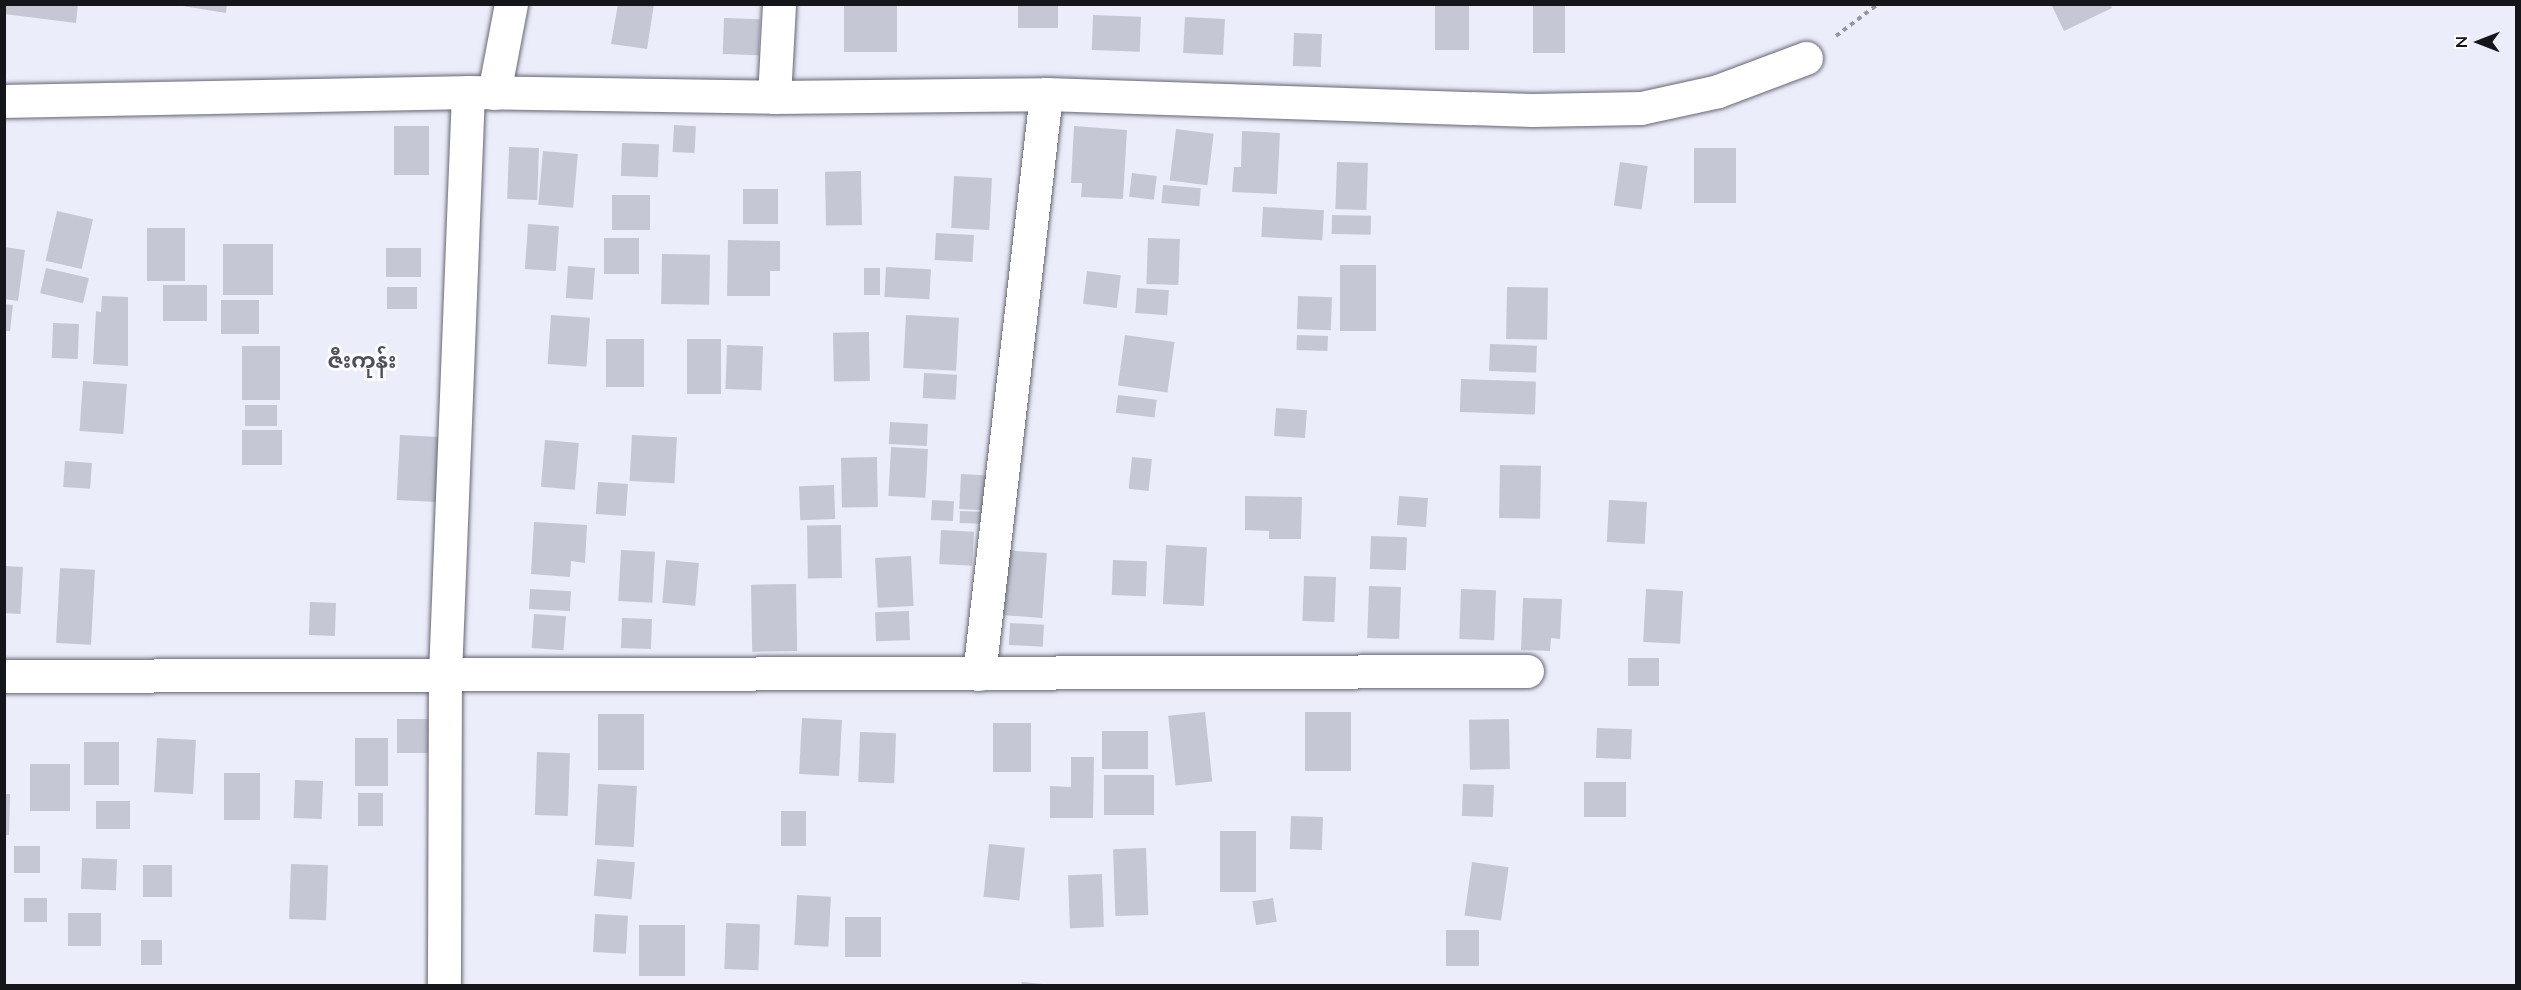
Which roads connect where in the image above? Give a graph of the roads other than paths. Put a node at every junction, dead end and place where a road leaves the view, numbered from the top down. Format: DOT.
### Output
graph roads {
  1 [pos="511,4"];
  2 [pos="779,4"];
  3 [pos="1806,58"];
  4 [pos="481,92"];
  5 [pos="1046,94"];
  6 [pos="774,97"];
  7 [pos="4,101"];
  8 [pos="1527,671"];
  9 [pos="979,674"];
  10 [pos="4,676"];
  11 [pos="445,676"];
  12 [pos="444,986"];
  1 -- 4 [label="street"];
  2 -- 6 [label="street"];
  3 -- 5 [label="street"];
  4 -- 6 [label="street"];
  4 -- 7 [label="street"];
  4 -- 11 [label="street"];
  5 -- 6 [label="street"];
  5 -- 9 [label="street"];
  8 -- 9 [label="street"];
  9 -- 11 [label="street"];
  10 -- 11 [label="street"];
  11 -- 12 [label="street"];
}
